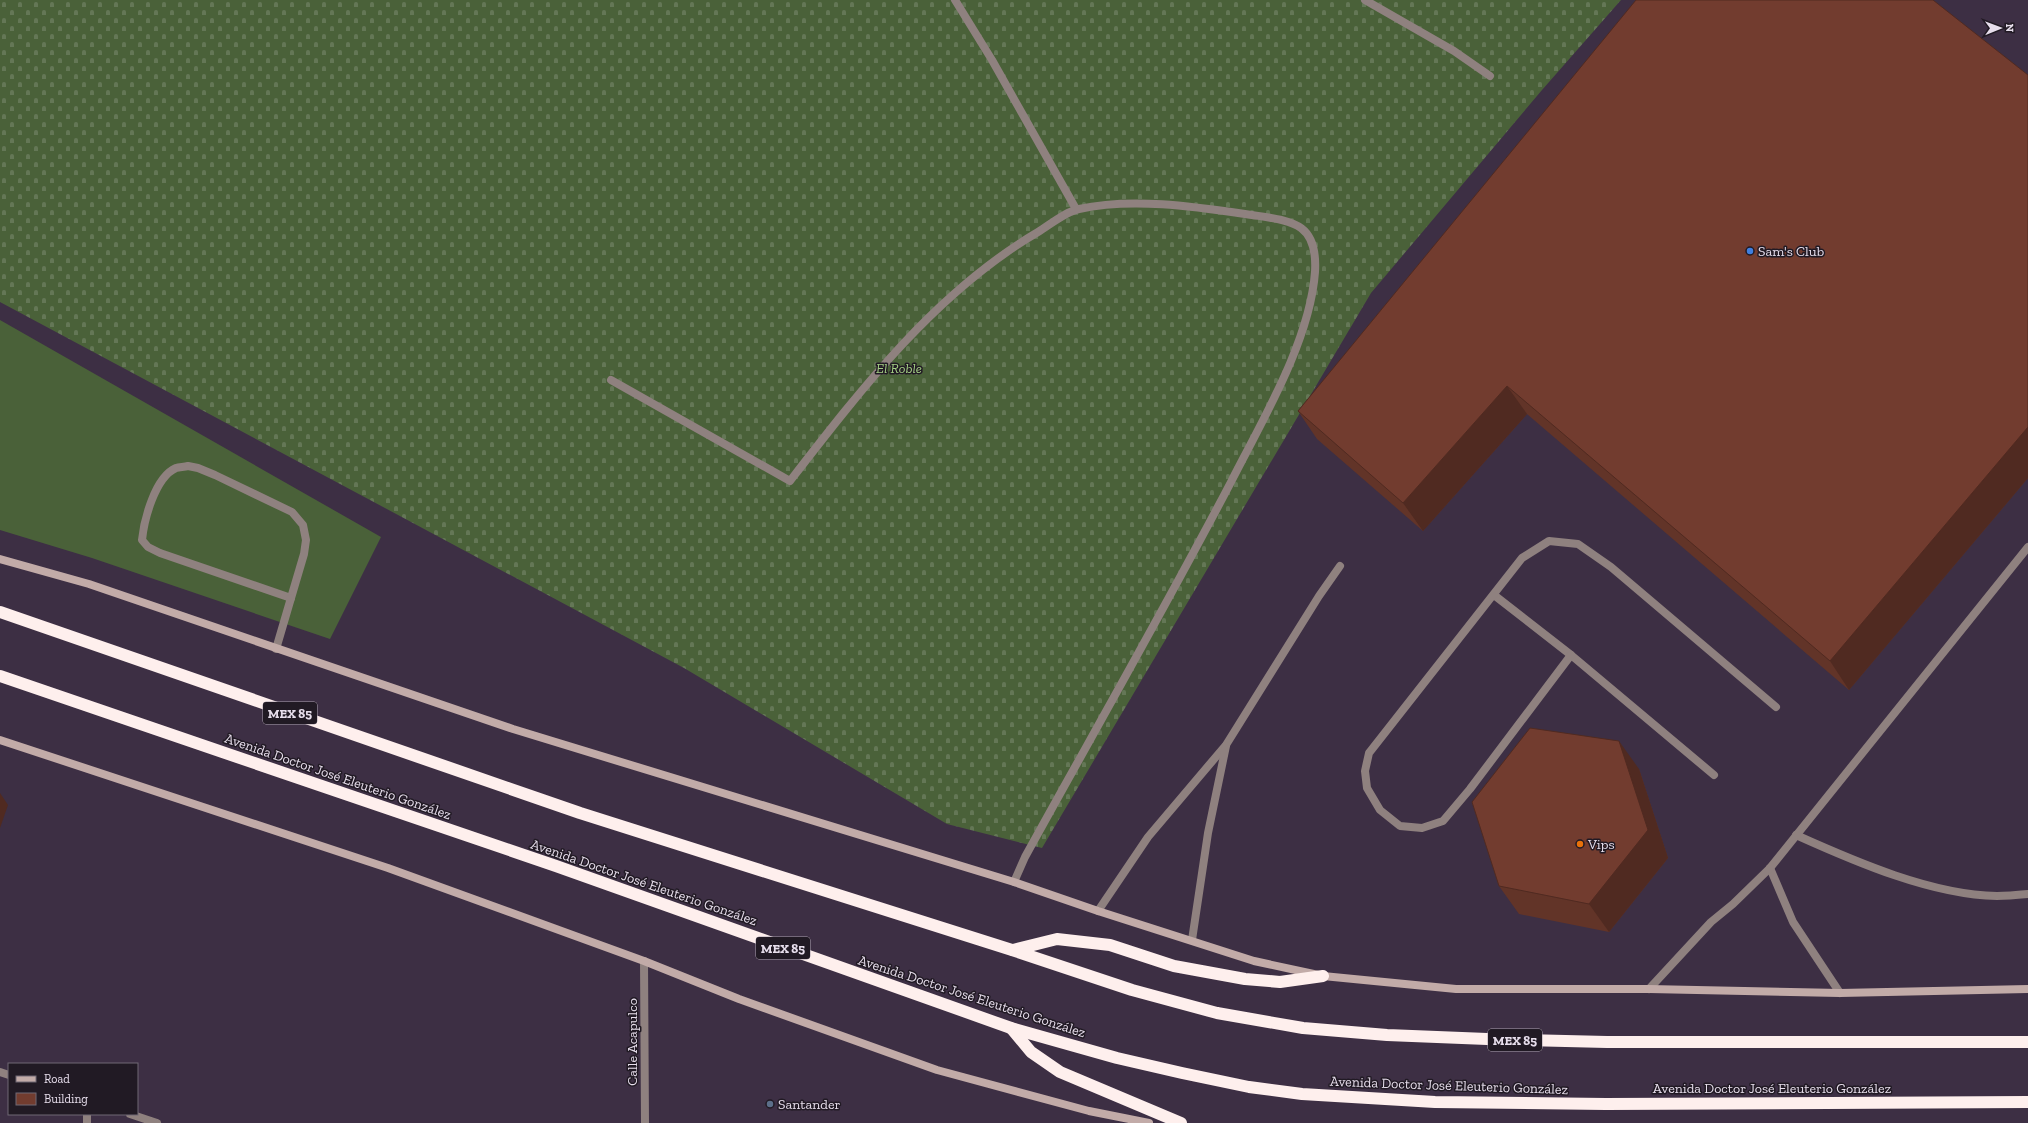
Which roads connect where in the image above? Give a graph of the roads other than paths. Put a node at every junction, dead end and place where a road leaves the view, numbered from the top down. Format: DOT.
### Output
graph roads {
  1 [pos="955,0"];
  2 [pos="1365,0"];
  3 [pos="1490,76"];
  4 [pos="1076,209"];
  5 [pos="611,380"];
  6 [pos="2028,547"];
  7 [pos="0,559"];
  8 [pos="1340,566"];
  9 [pos="1494,595"];
  10 [pos="291,598"];
  11 [pos="0,612"];
  12 [pos="276,648"];
  13 [pos="1572,656"];
  14 [pos="0,676"];
  15 [pos="1776,707"];
  16 [pos="0,740"];
  17 [pos="1226,745"];
  18 [pos="1714,775"];
  19 [pos="1796,835"];
  20 [pos="1770,868"];
  21 [pos="1014,882"];
  22 [pos="2028,894"];
  23 [pos="1098,911"];
  24 [pos="1192,940"];
  25 [pos="1012,950"];
  26 [pos="644,961"];
  27 [pos="1323,976"];
  28 [pos="1649,989"];
  29 [pos="2028,989"];
  30 [pos="1840,993"];
  31 [pos="1011,1028"];
  32 [pos="2028,1042"];
  33 [pos="2028,1102"];
  34 [pos="133,1115"];
  35 [pos="157,1123"];
  36 [pos="645,1123"];
  37 [pos="1149,1123"];
  38 [pos="1181,1123"];
  1 -- 4 [label="street"];
  2 -- 3 [label="street"];
  4 -- 5 [label="street"];
  4 -- 21 [label="street"];
  6 -- 19 [label="street"];
  7 -- 12 [label="street"];
  8 -- 17 [label="street"];
  9 -- 13 [label="street"];
  9 -- 13 [label="street"];
  9 -- 15 [label="street"];
  10 -- 10 [label="street"];
  10 -- 12 [label="street"];
  11 -- 25 [label="highway, MEX 85"];
  12 -- 21 [label="street"];
  13 -- 18 [label="street"];
  14 -- 31 [label="highway, Avenida Doctor José Eleuterio González / MEX 85"];
  16 -- 26 [label="street"];
  17 -- 23 [label="street"];
  17 -- 24 [label="street"];
  19 -- 20 [label="street"];
  19 -- 22 [label="street"];
  20 -- 28 [label="street"];
  20 -- 30 [label="street"];
  21 -- 23 [label="street"];
  23 -- 24 [label="street"];
  24 -- 27 [label="street"];
  25 -- 27 [label="highway"];
  25 -- 32 [label="highway, MEX 85"];
  26 -- 36 [label="street, Calle Acapulco"];
  26 -- 37 [label="street"];
  27 -- 28 [label="street"];
  28 -- 30 [label="street"];
  29 -- 30 [label="street"];
  31 -- 33 [label="highway, Avenida Doctor José Eleuterio González / MEX 85"];
  31 -- 38 [label="highway"];
  34 -- 35 [label="street"];
}
